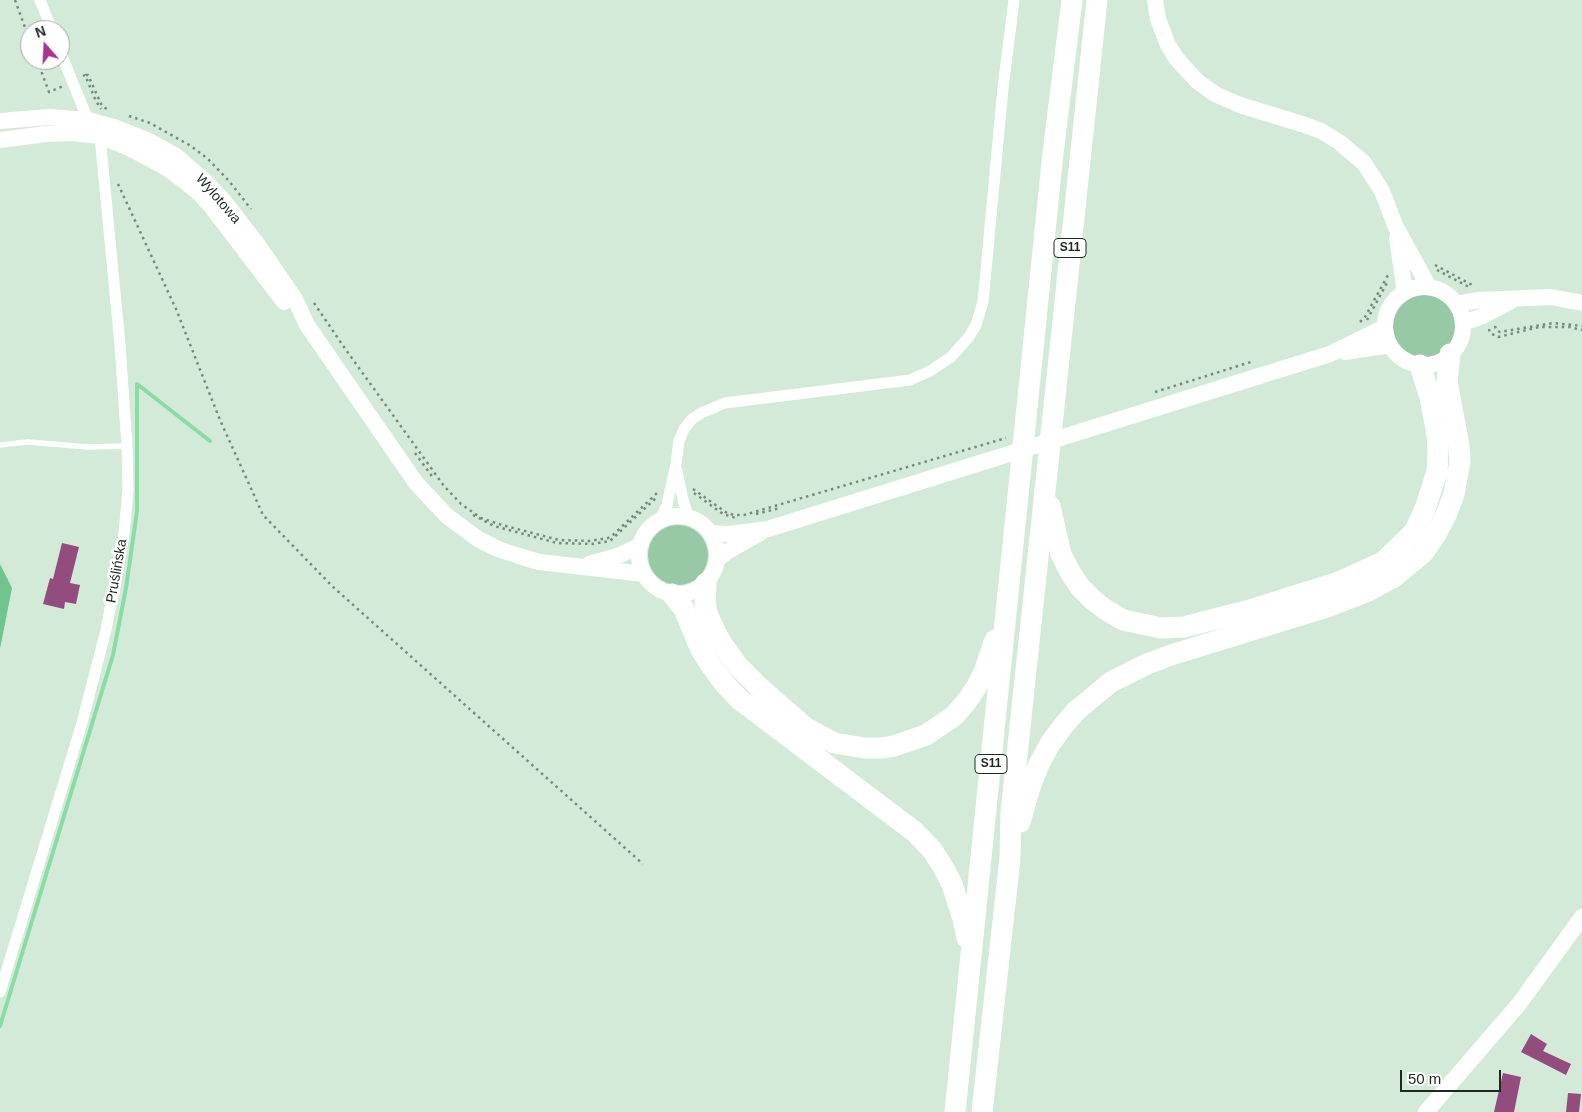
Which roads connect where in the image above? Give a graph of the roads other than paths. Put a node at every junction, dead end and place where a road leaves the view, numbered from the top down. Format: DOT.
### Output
graph roads {
  1 [pos="40,0"];
  2 [pos="1014,0"];
  3 [pos="1072,0"];
  4 [pos="1097,0"];
  5 [pos="1155,0"];
  6 [pos="48,20"];
  7 [pos="67,70"];
  8 [pos="88,120"];
  9 [pos="0,122"];
  10 [pos="100,136"];
  11 [pos="0,140"];
  12 [pos="1395,225"];
  13 [pos="1429,287"];
  14 [pos="1405,292"];
  15 [pos="1513,300"];
  16 [pos="1582,303"];
  17 [pos="1456,304"];
  18 [pos="1463,323"];
  19 [pos="306,325"];
  20 [pos="1385,327"];
  21 [pos="1390,345"];
  22 [pos="1330,354"];
  23 [pos="1450,354"];
  24 [pos="1420,365"];
  25 [pos="0,445"];
  26 [pos="127,446"];
  27 [pos="676,464"];
  28 [pos="1045,483"];
  29 [pos="689,518"];
  30 [pos="659,522"];
  31 [pos="768,529"];
  32 [pos="710,534"];
  33 [pos="641,544"];
  34 [pos="717,559"];
  35 [pos="580,566"];
  36 [pos="1012,569"];
  37 [pos="644,574"];
  38 [pos="706,583"];
  39 [pos="672,594"];
  40 [pos="1010,858"];
  41 [pos="1582,917"];
  42 [pos="971,958"];
  43 [pos="0,992"];
  44 [pos="955,1112"];
  45 [pos="982,1112"];
  46 [pos="1426,1112"];
  1 -- 6 [label="street"];
  2 -- 27 [label="street"];
  3 -- 36 [label="highway, S11"];
  4 -- 28 [label="highway, S11"];
  5 -- 12 [label="street"];
  7 -- 8 [label="street"];
  8 -- 9 [label="street, Wylotowa"];
  8 -- 10 [label="street"];
  8 -- 19 [label="street, Wylotowa"];
  10 -- 11 [label="street, Wylotowa"];
  10 -- 19 [label="street, Wylotowa"];
  10 -- 26 [label="street, Pruślińska"];
  12 -- 13 [label="street"];
  12 -- 14 [label="street"];
  13 -- 14 [label="street"];
  13 -- 17 [label="street"];
  14 -- 20 [label="street"];
  15 -- 16 [label="street"];
  15 -- 17 [label="street"];
  15 -- 18 [label="street"];
  17 -- 18 [label="street"];
  18 -- 23 [label="street"];
  19 -- 35 [label="street, Wylotowa"];
  20 -- 21 [label="street"];
  20 -- 22 [label="street"];
  21 -- 22 [label="street"];
  21 -- 24 [label="street"];
  22 -- 31 [label="street"];
  23 -- 24 [label="street"];
  23 -- 40 [label="highway"];
  24 -- 28 [label="highway"];
  25 -- 26 [label="lane"];
  26 -- 43 [label="street, Pruślińska"];
  27 -- 29 [label="street"];
  27 -- 30 [label="street"];
  28 -- 40 [label="highway, S11"];
  29 -- 30 [label="street"];
  29 -- 32 [label="street"];
  30 -- 33 [label="street"];
  31 -- 32 [label="street"];
  31 -- 34 [label="street"];
  32 -- 34 [label="street"];
  33 -- 35 [label="street, Wylotowa"];
  33 -- 37 [label="street"];
  34 -- 38 [label="street"];
  35 -- 37 [label="street, Wylotowa"];
  36 -- 38 [label="highway"];
  36 -- 42 [label="highway, S11"];
  37 -- 39 [label="street"];
  38 -- 39 [label="street"];
  39 -- 42 [label="highway"];
  40 -- 45 [label="highway, S11"];
  41 -- 46 [label="street"];
  42 -- 44 [label="highway, S11"];
}
